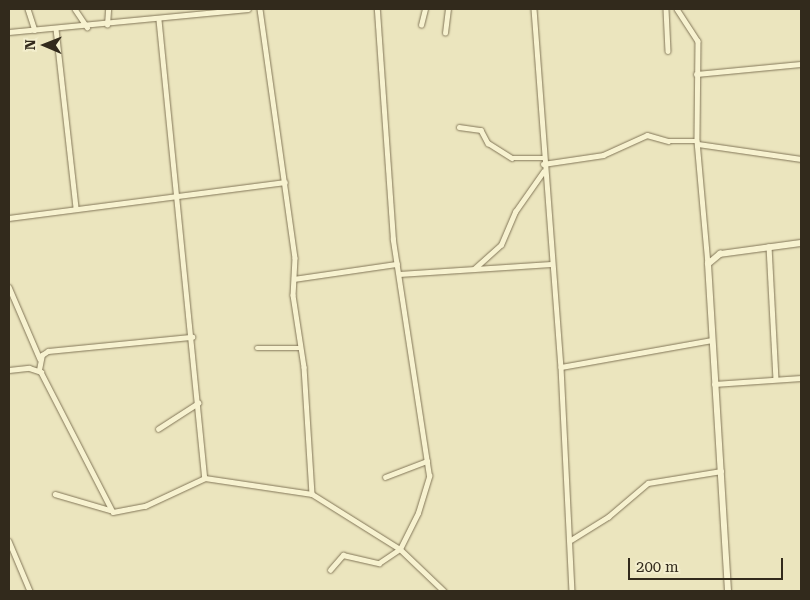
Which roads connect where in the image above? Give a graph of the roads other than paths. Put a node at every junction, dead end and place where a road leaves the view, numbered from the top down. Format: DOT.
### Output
graph roads {
  1 [pos="28,9"];
  2 [pos="75,9"];
  3 [pos="108,9"];
  4 [pos="248,9"];
  5 [pos="260,9"];
  6 [pos="377,9"];
  7 [pos="425,9"];
  8 [pos="448,9"];
  9 [pos="534,9"];
  10 [pos="666,9"];
  11 [pos="677,9"];
  12 [pos="212,11"];
  13 [pos="159,20"];
  14 [pos="108,25"];
  15 [pos="421,25"];
  16 [pos="87,27"];
  17 [pos="56,29"];
  18 [pos="35,30"];
  19 [pos="9,32"];
  20 [pos="445,33"];
  21 [pos="668,51"];
  22 [pos="801,64"];
  23 [pos="696,74"];
  24 [pos="460,127"];
  25 [pos="697,142"];
  26 [pos="801,160"];
  27 [pos="543,161"];
  28 [pos="544,172"];
  29 [pos="285,182"];
  30 [pos="178,197"];
  31 [pos="76,207"];
  32 [pos="9,218"];
  33 [pos="801,243"];
  34 [pos="769,246"];
  35 [pos="397,264"];
  36 [pos="551,264"];
  37 [pos="708,264"];
  38 [pos="473,270"];
  39 [pos="399,274"];
  40 [pos="294,279"];
  41 [pos="9,287"];
  42 [pos="192,336"];
  43 [pos="712,340"];
  44 [pos="257,348"];
  45 [pos="301,348"];
  46 [pos="40,360"];
  47 [pos="561,367"];
  48 [pos="9,370"];
  49 [pos="39,370"];
  50 [pos="801,378"];
  51 [pos="776,379"];
  52 [pos="714,384"];
  53 [pos="198,404"];
  54 [pos="158,429"];
  55 [pos="426,461"];
  56 [pos="721,472"];
  57 [pos="385,477"];
  58 [pos="205,478"];
  59 [pos="55,494"];
  60 [pos="312,494"];
  61 [pos="110,510"];
  62 [pos="571,540"];
  63 [pos="9,541"];
  64 [pos="400,549"];
  65 [pos="330,570"];
  66 [pos="30,591"];
  67 [pos="444,591"];
  68 [pos="572,591"];
  69 [pos="728,591"];
  1 -- 18 [label="street"];
  2 -- 16 [label="street"];
  3 -- 14 [label="street"];
  4 -- 12 [label="street"];
  5 -- 29 [label="street"];
  6 -- 35 [label="street"];
  7 -- 15 [label="street"];
  8 -- 20 [label="street"];
  9 -- 27 [label="street"];
  10 -- 21 [label="street"];
  11 -- 23 [label="street"];
  12 -- 13 [label="street"];
  13 -- 14 [label="street"];
  13 -- 30 [label="street"];
  14 -- 16 [label="street"];
  16 -- 17 [label="street"];
  17 -- 18 [label="street"];
  17 -- 31 [label="street"];
  18 -- 19 [label="street"];
  22 -- 23 [label="street"];
  23 -- 25 [label="street"];
  24 -- 27 [label="street"];
  25 -- 26 [label="street"];
  25 -- 27 [label="street"];
  25 -- 37 [label="street"];
  27 -- 28 [label="street"];
  28 -- 36 [label="street"];
  28 -- 38 [label="street"];
  29 -- 30 [label="street"];
  29 -- 40 [label="street"];
  30 -- 31 [label="street"];
  30 -- 42 [label="street"];
  31 -- 32 [label="street"];
  33 -- 34 [label="street"];
  34 -- 37 [label="street"];
  34 -- 51 [label="street"];
  35 -- 39 [label="street"];
  35 -- 40 [label="street"];
  36 -- 38 [label="street"];
  36 -- 47 [label="street"];
  37 -- 43 [label="street"];
  38 -- 39 [label="street"];
  39 -- 55 [label="street"];
  40 -- 45 [label="street"];
  41 -- 46 [label="street"];
  42 -- 46 [label="street"];
  42 -- 53 [label="street"];
  43 -- 47 [label="street"];
  43 -- 52 [label="street"];
  44 -- 45 [label="street"];
  45 -- 60 [label="street"];
  46 -- 49 [label="street"];
  47 -- 62 [label="street"];
  48 -- 49 [label="street"];
  49 -- 61 [label="street"];
  50 -- 51 [label="street"];
  51 -- 52 [label="street"];
  52 -- 56 [label="street"];
  53 -- 54 [label="street"];
  53 -- 58 [label="street"];
  55 -- 57 [label="street"];
  55 -- 64 [label="street"];
  56 -- 62 [label="street"];
  56 -- 69 [label="street"];
  58 -- 60 [label="street"];
  58 -- 61 [label="street"];
  59 -- 61 [label="street"];
  60 -- 64 [label="street"];
  62 -- 68 [label="street"];
  63 -- 66 [label="street"];
  64 -- 65 [label="street"];
  64 -- 67 [label="street"];
}
